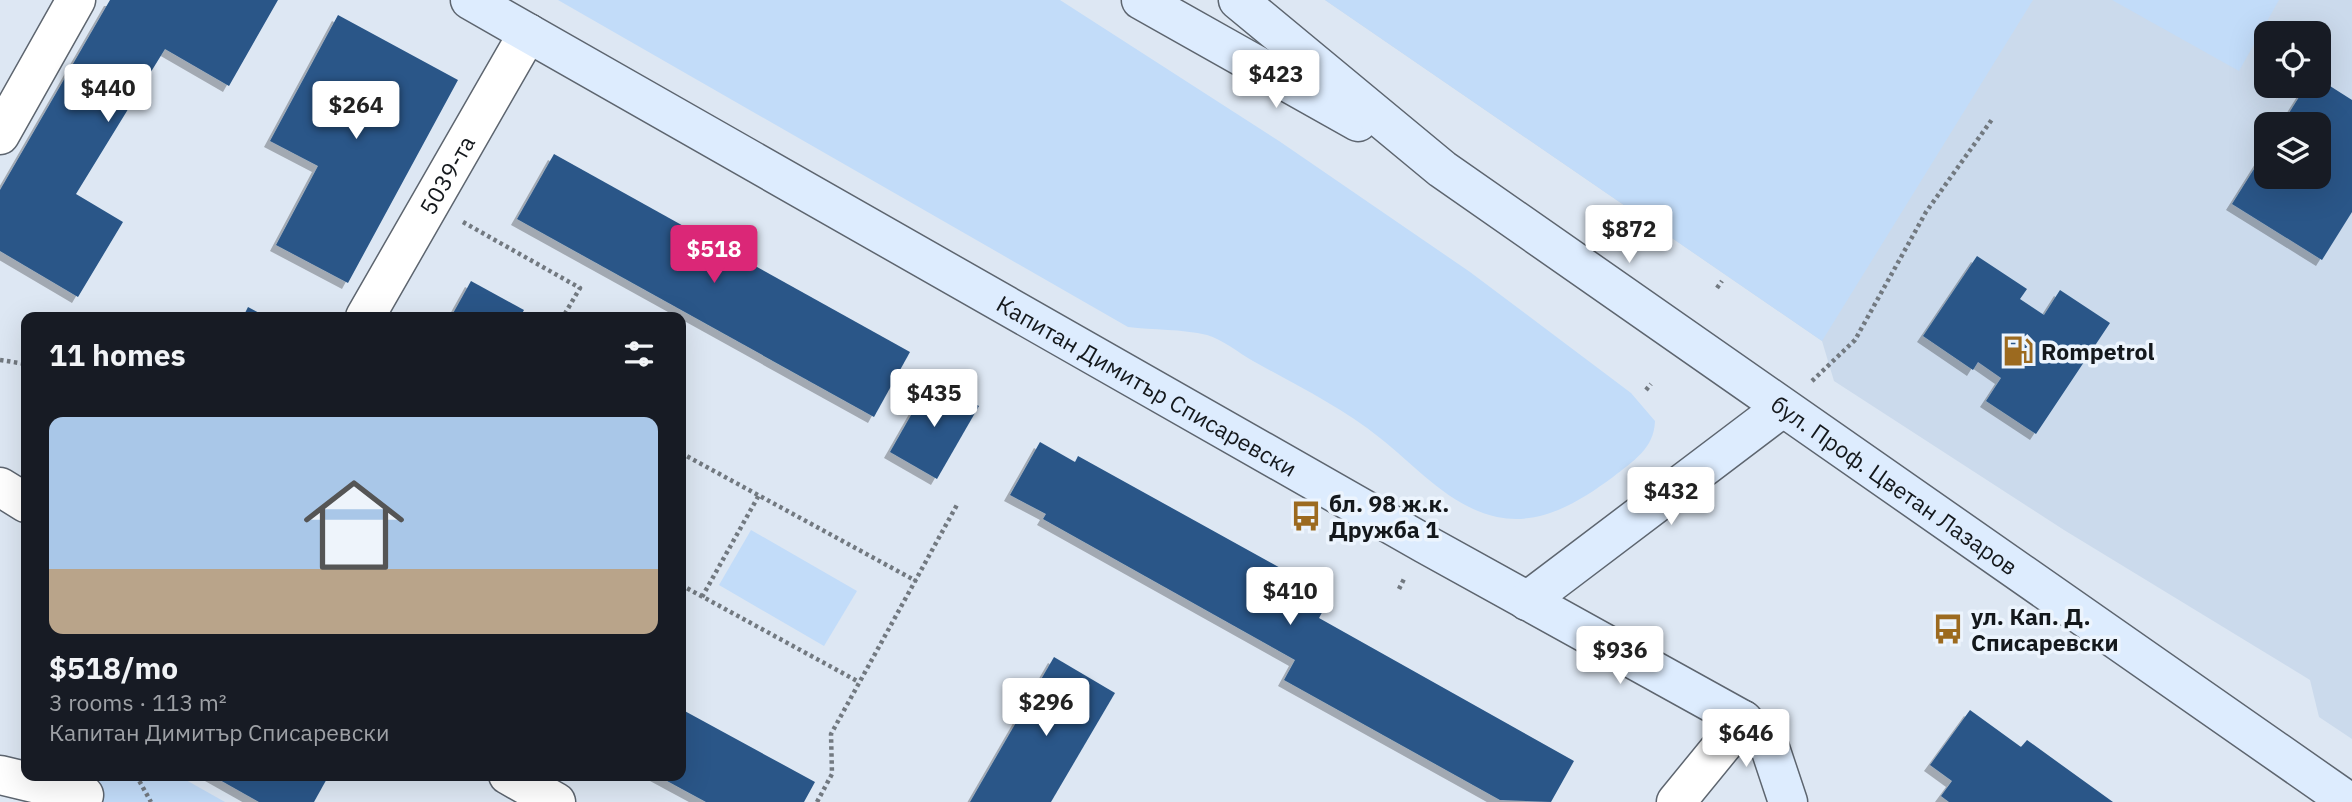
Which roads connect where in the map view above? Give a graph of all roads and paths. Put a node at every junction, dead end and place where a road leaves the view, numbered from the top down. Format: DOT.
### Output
graph roads {
  1 [pos="76,0"];
  2 [pos="470,0"];
  3 [pos="1141,0"];
  4 [pos="1238,0"];
  5 [pos="528,33"];
  6 [pos="1993,118"];
  7 [pos="0,135"];
  8 [pos="1442,169"];
  9 [pos="430,204"];
  10 [pos="1721,281"];
  11 [pos="1717,288"];
  12 [pos="368,312"];
  13 [pos="567,312"];
  14 [pos="0,360"];
  15 [pos="21,363"];
  16 [pos="1651,384"];
  17 [pos="1646,390"];
  18 [pos="1782,408"];
  19 [pos="686,456"];
  20 [pos="0,487"];
  21 [pos="759,495"];
  22 [pos="21,500"];
  23 [pos="958,503"];
  24 [pos="916,581"];
  25 [pos="686,588"];
  26 [pos="702,597"];
  27 [pos="1527,601"];
  28 [pos="859,682"];
  29 [pos="1743,720"];
  30 [pos="0,775"];
  31 [pos="21,779"];
  32 [pos="33,781"];
  33 [pos="139,781"];
  34 [pos="519,781"];
  35 [pos="88,791"];
  36 [pos="151,802"];
  37 [pos="556,802"];
  38 [pos="817,802"];
  39 [pos="1676,802"];
  40 [pos="1788,802"];
  41 [pos="2349,802"];
  1 -- 7 [label="street"];
  2 -- 5 [label="street, Капитан Димитър Списаревски"];
  3 -- 8 [label="street, бул. Проф. Цветан Лазаров"];
  4 -- 8 [label="street, бул. Проф. Цветан Лазаров"];
  5 -- 9 [label="street, 5039-та"];
  5 -- 27 [label="street, Капитан Димитър Списаревски"];
  6 -- 18 [label="path"];
  8 -- 18 [label="street, бул. Проф. Цветан Лазаров"];
  9 -- 12 [label="street, 5039-та"];
  9 -- 13 [label="path"];
  10 -- 11 [label="path"];
  14 -- 15 [label="path"];
  16 -- 17 [label="path"];
  18 -- 27 [label="street"];
  18 -- 41 [label="street, бул. Проф. Цветан Лазаров"];
  19 -- 21 [label="path"];
  20 -- 22 [label="street"];
  21 -- 24 [label="path"];
  21 -- 26 [label="path"];
  23 -- 24 [label="path"];
  24 -- 28 [label="path"];
  25 -- 26 [label="path"];
  26 -- 28 [label="path"];
  27 -- 29 [label="street, Капитан Димитър Списаревски"];
  28 -- 38 [label="path"];
  29 -- 39 [label="street"];
  29 -- 40 [label="street, Капитан Димитър Списаревски"];
  30 -- 31 [label="street"];
  32 -- 35 [label="street"];
  33 -- 36 [label="path"];
  34 -- 37 [label="street"];
}
